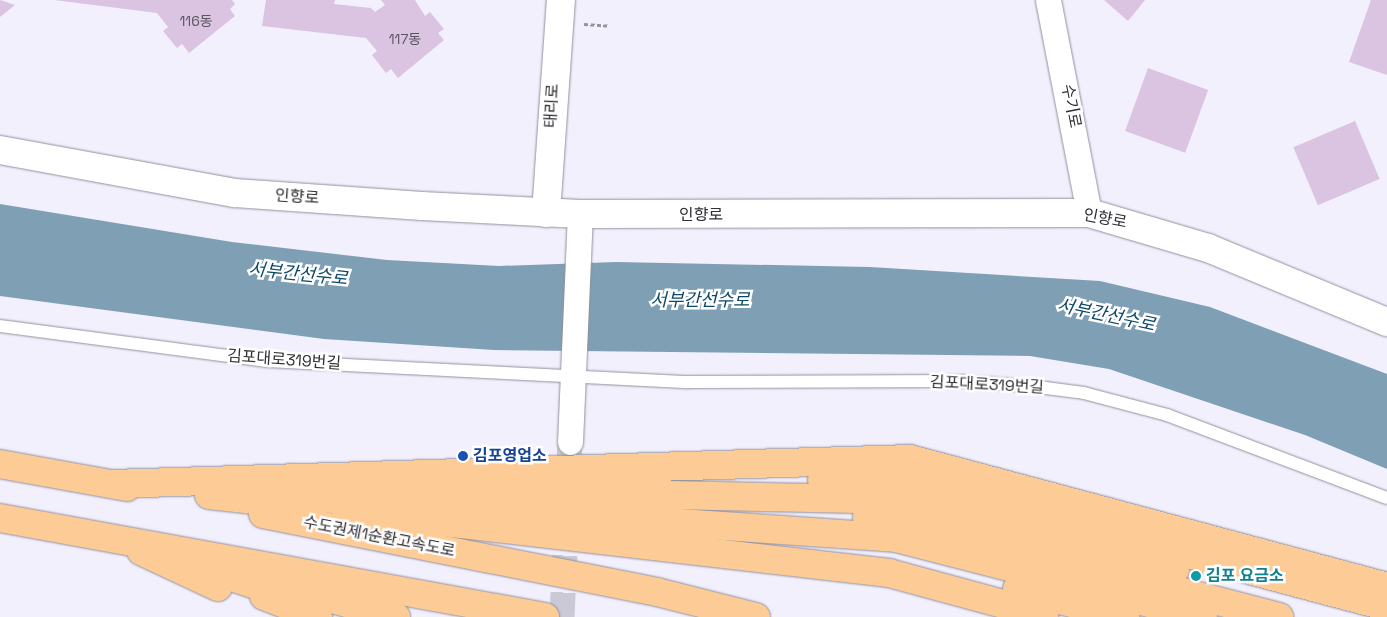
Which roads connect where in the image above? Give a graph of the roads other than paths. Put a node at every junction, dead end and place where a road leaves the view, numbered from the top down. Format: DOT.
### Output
graph roads {
  1 [pos="561,0"];
  2 [pos="1048,0"];
  3 [pos="0,150"];
  4 [pos="546,213"];
  5 [pos="1089,213"];
  6 [pos="580,214"];
  7 [pos="1387,322"];
  8 [pos="0,326"];
  9 [pos="570,375"];
  10 [pos="570,442"];
  11 [pos="0,464"];
  12 [pos="111,484"];
  13 [pos="1387,498"];
  14 [pos="0,518"];
  15 [pos="108,536"];
  16 [pos="1387,587"];
  17 [pos="1387,607"];
  18 [pos="281,617"];
  19 [pos="292,617"];
  20 [pos="304,617"];
  21 [pos="318,617"];
  22 [pos="333,617"];
  23 [pos="351,617"];
  24 [pos="374,617"];
  25 [pos="396,617"];
  26 [pos="545,617"];
  27 [pos="756,617"];
  28 [pos="981,617"];
  29 [pos="1050,617"];
  30 [pos="1125,617"];
  31 [pos="1203,617"];
  32 [pos="1279,617"];
  33 [pos="1352,617"];
  1 -- 4 [label="street, 태리로"];
  2 -- 5 [label="street, 수기로"];
  3 -- 4 [label="street, 인향로"];
  4 -- 6 [label="street, 인향로"];
  5 -- 6 [label="street, 인향로"];
  5 -- 7 [label="street, 인향로"];
  6 -- 9 [label="street"];
  8 -- 9 [label="lane, 김포대로319번길"];
  9 -- 10 [label="street"];
  9 -- 13 [label="lane, 김포대로319번길"];
  11 -- 12 [label="highway, 수도권제1순환고속도로"];
  12 -- 16 [label="highway"];
  12 -- 17 [label="highway"];
  12 -- 27 [label="highway, 수도권제1순환고속도로"];
  12 -- 28 [label="highway"];
  12 -- 29 [label="highway"];
  12 -- 30 [label="highway"];
  12 -- 31 [label="highway"];
  12 -- 32 [label="highway"];
  12 -- 33 [label="highway"];
  14 -- 15 [label="highway"];
  15 -- 18 [label="highway"];
  15 -- 19 [label="highway"];
  15 -- 20 [label="highway"];
  15 -- 21 [label="highway"];
  15 -- 22 [label="highway"];
  15 -- 23 [label="highway"];
  15 -- 24 [label="highway"];
  15 -- 25 [label="highway"];
  15 -- 26 [label="highway"];
}
